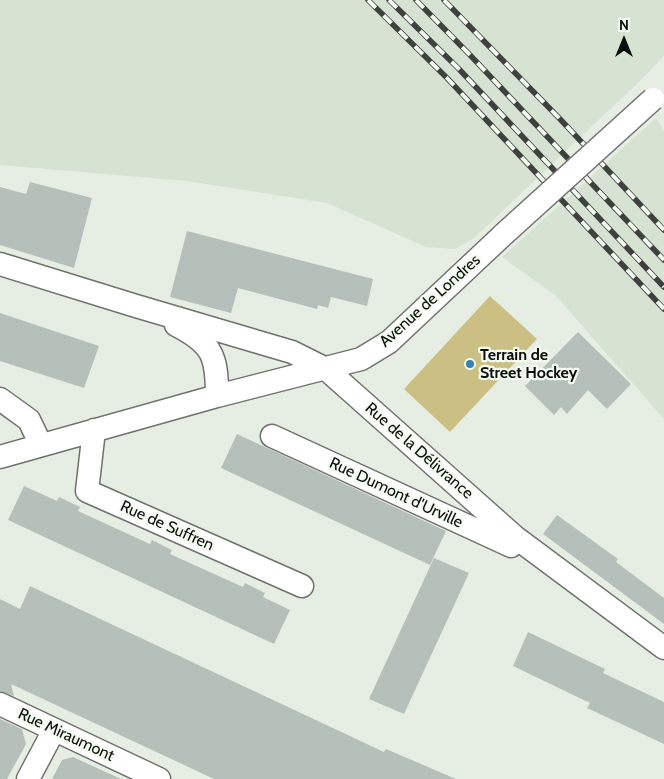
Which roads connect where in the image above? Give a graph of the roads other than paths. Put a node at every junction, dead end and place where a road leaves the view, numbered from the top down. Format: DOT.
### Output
graph roads {
  1 [pos="658,94"];
  2 [pos="0,264"];
  3 [pos="145,309"];
  4 [pos="326,369"];
  5 [pos="217,396"];
  6 [pos="0,399"];
  7 [pos="94,430"];
  8 [pos="272,436"];
  9 [pos="41,445"];
  10 [pos="0,457"];
  11 [pos="515,537"];
  12 [pos="302,586"];
  13 [pos="664,648"];
  14 [pos="0,704"];
  15 [pos="54,730"];
  16 [pos="28,779"];
  17 [pos="159,779"];
  1 -- 4 [label="street, Avenue de Londres, bridge"];
  2 -- 3 [label="street, Rue de la Délivrance"];
  3 -- 4 [label="street, Rue de la Délivrance"];
  3 -- 5 [label="street, Rue de la Délivrance"];
  4 -- 5 [label="street, Avenue de Londres"];
  4 -- 11 [label="street, Rue de la Délivrance"];
  5 -- 7 [label="street, Avenue de Londres"];
  6 -- 9 [label="street"];
  7 -- 9 [label="street, Avenue de Londres"];
  7 -- 12 [label="street, Rue de Suffren"];
  8 -- 11 [label="street, Rue Dumont d'Urville"];
  9 -- 10 [label="street, Avenue de Londres"];
  11 -- 13 [label="street, Rue de la Délivrance"];
  14 -- 15 [label="street, Rue Miraumont"];
  15 -- 16 [label="street"];
  15 -- 17 [label="street, Rue Miraumont"];
}
